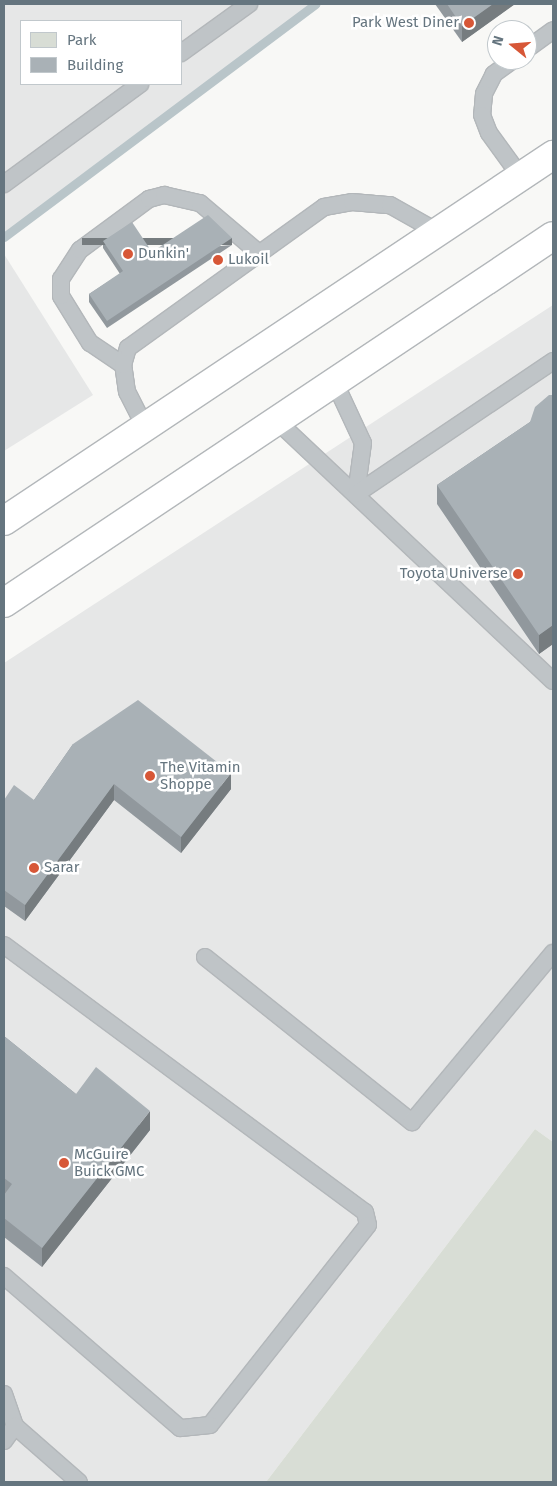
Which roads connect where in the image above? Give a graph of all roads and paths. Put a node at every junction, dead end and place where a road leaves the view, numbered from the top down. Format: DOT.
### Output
graph roads {
  1 [pos="249,4"];
  2 [pos="553,30"];
  3 [pos="537,42"];
  4 [pos="182,52"];
  5 [pos="499,70"];
  6 [pos="139,85"];
  7 [pos="553,156"];
  8 [pos="521,177"];
  9 [pos="4,184"];
  10 [pos="438,232"];
  11 [pos="553,236"];
  12 [pos="259,254"];
  13 [pos="553,361"];
  14 [pos="123,365"];
  15 [pos="335,383"];
  16 [pos="277,422"];
  17 [pos="145,427"];
  18 [pos="356,494"];
  19 [pos="4,521"];
  20 [pos="4,603"];
  21 [pos="553,681"];
  22 [pos="4,945"];
  23 [pos="553,953"];
  24 [pos="205,957"];
  25 [pos="4,1276"];
  26 [pos="4,1394"];
  27 [pos="15,1426"];
  28 [pos="4,1441"];
  29 [pos="79,1482"];
  1 -- 4 [label="lane"];
  2 -- 3 [label="lane"];
  5 -- 8 [label="lane"];
  6 -- 9 [label="lane"];
  7 -- 8 [label="highway"];
  8 -- 10 [label="highway"];
  10 -- 12 [label="lane"];
  10 -- 17 [label="highway"];
  11 -- 15 [label="highway"];
  12 -- 14 [label="lane"];
  12 -- 14 [label="lane"];
  13 -- 18 [label="lane"];
  14 -- 17 [label="lane"];
  15 -- 16 [label="highway"];
  15 -- 18 [label="lane"];
  16 -- 18 [label="lane"];
  16 -- 20 [label="highway"];
  17 -- 19 [label="highway"];
  18 -- 21 [label="lane"];
  22 -- 25 [label="lane"];
  23 -- 24 [label="lane"];
  26 -- 27 [label="lane"];
  27 -- 28 [label="lane"];
  27 -- 29 [label="lane"];
}
